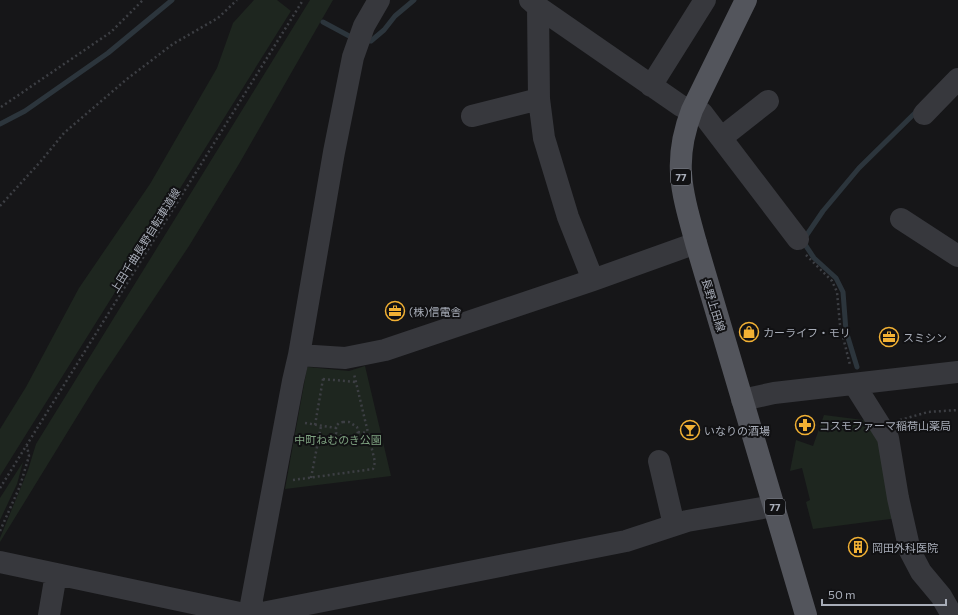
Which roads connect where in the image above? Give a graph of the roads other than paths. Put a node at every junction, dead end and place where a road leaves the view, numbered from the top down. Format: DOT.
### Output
graph roads {
  1 [pos="379,0"];
  2 [pos="705,0"];
  3 [pos="746,0"];
  4 [pos="534,4"];
  5 [pos="958,79"];
  6 [pos="651,86"];
  7 [pos="539,99"];
  8 [pos="768,101"];
  9 [pos="692,110"];
  10 [pos="924,114"];
  11 [pos="472,116"];
  12 [pos="721,138"];
  13 [pos="901,219"];
  14 [pos="798,239"];
  15 [pos="696,243"];
  16 [pos="958,256"];
  17 [pos="593,280"];
  18 [pos="308,356"];
  19 [pos="958,372"];
  20 [pos="854,384"];
  21 [pos="742,400"];
  22 [pos="659,461"];
  23 [pos="774,506"];
  24 [pos="674,525"];
  25 [pos="0,562"];
  26 [pos="56,574"];
  27 [pos="49,615"];
  28 [pos="249,615"];
  29 [pos="806,615"];
  30 [pos="952,615"];
  1 -- 18 [label="street"];
  2 -- 6 [label="street"];
  3 -- 9 [label="main road, 長野上田線 / 77"];
  4 -- 6 [label="street"];
  4 -- 7 [label="street"];
  5 -- 10 [label="street"];
  6 -- 9 [label="street"];
  7 -- 11 [label="street"];
  7 -- 17 [label="street"];
  8 -- 12 [label="street"];
  9 -- 12 [label="street"];
  9 -- 15 [label="main road, 長野上田線 / 77"];
  12 -- 14 [label="street"];
  13 -- 16 [label="street"];
  15 -- 17 [label="street"];
  15 -- 21 [label="main road, 長野上田線 / 77"];
  17 -- 18 [label="street"];
  18 -- 28 [label="street"];
  19 -- 20 [label="street"];
  20 -- 21 [label="street"];
  20 -- 30 [label="street"];
  21 -- 23 [label="main road, 長野上田線 / 77"];
  22 -- 24 [label="street"];
  23 -- 24 [label="street"];
  23 -- 29 [label="main road, 長野上田線 / 77"];
  24 -- 28 [label="street"];
  25 -- 26 [label="street"];
  26 -- 27 [label="street"];
  26 -- 28 [label="street"];
}
